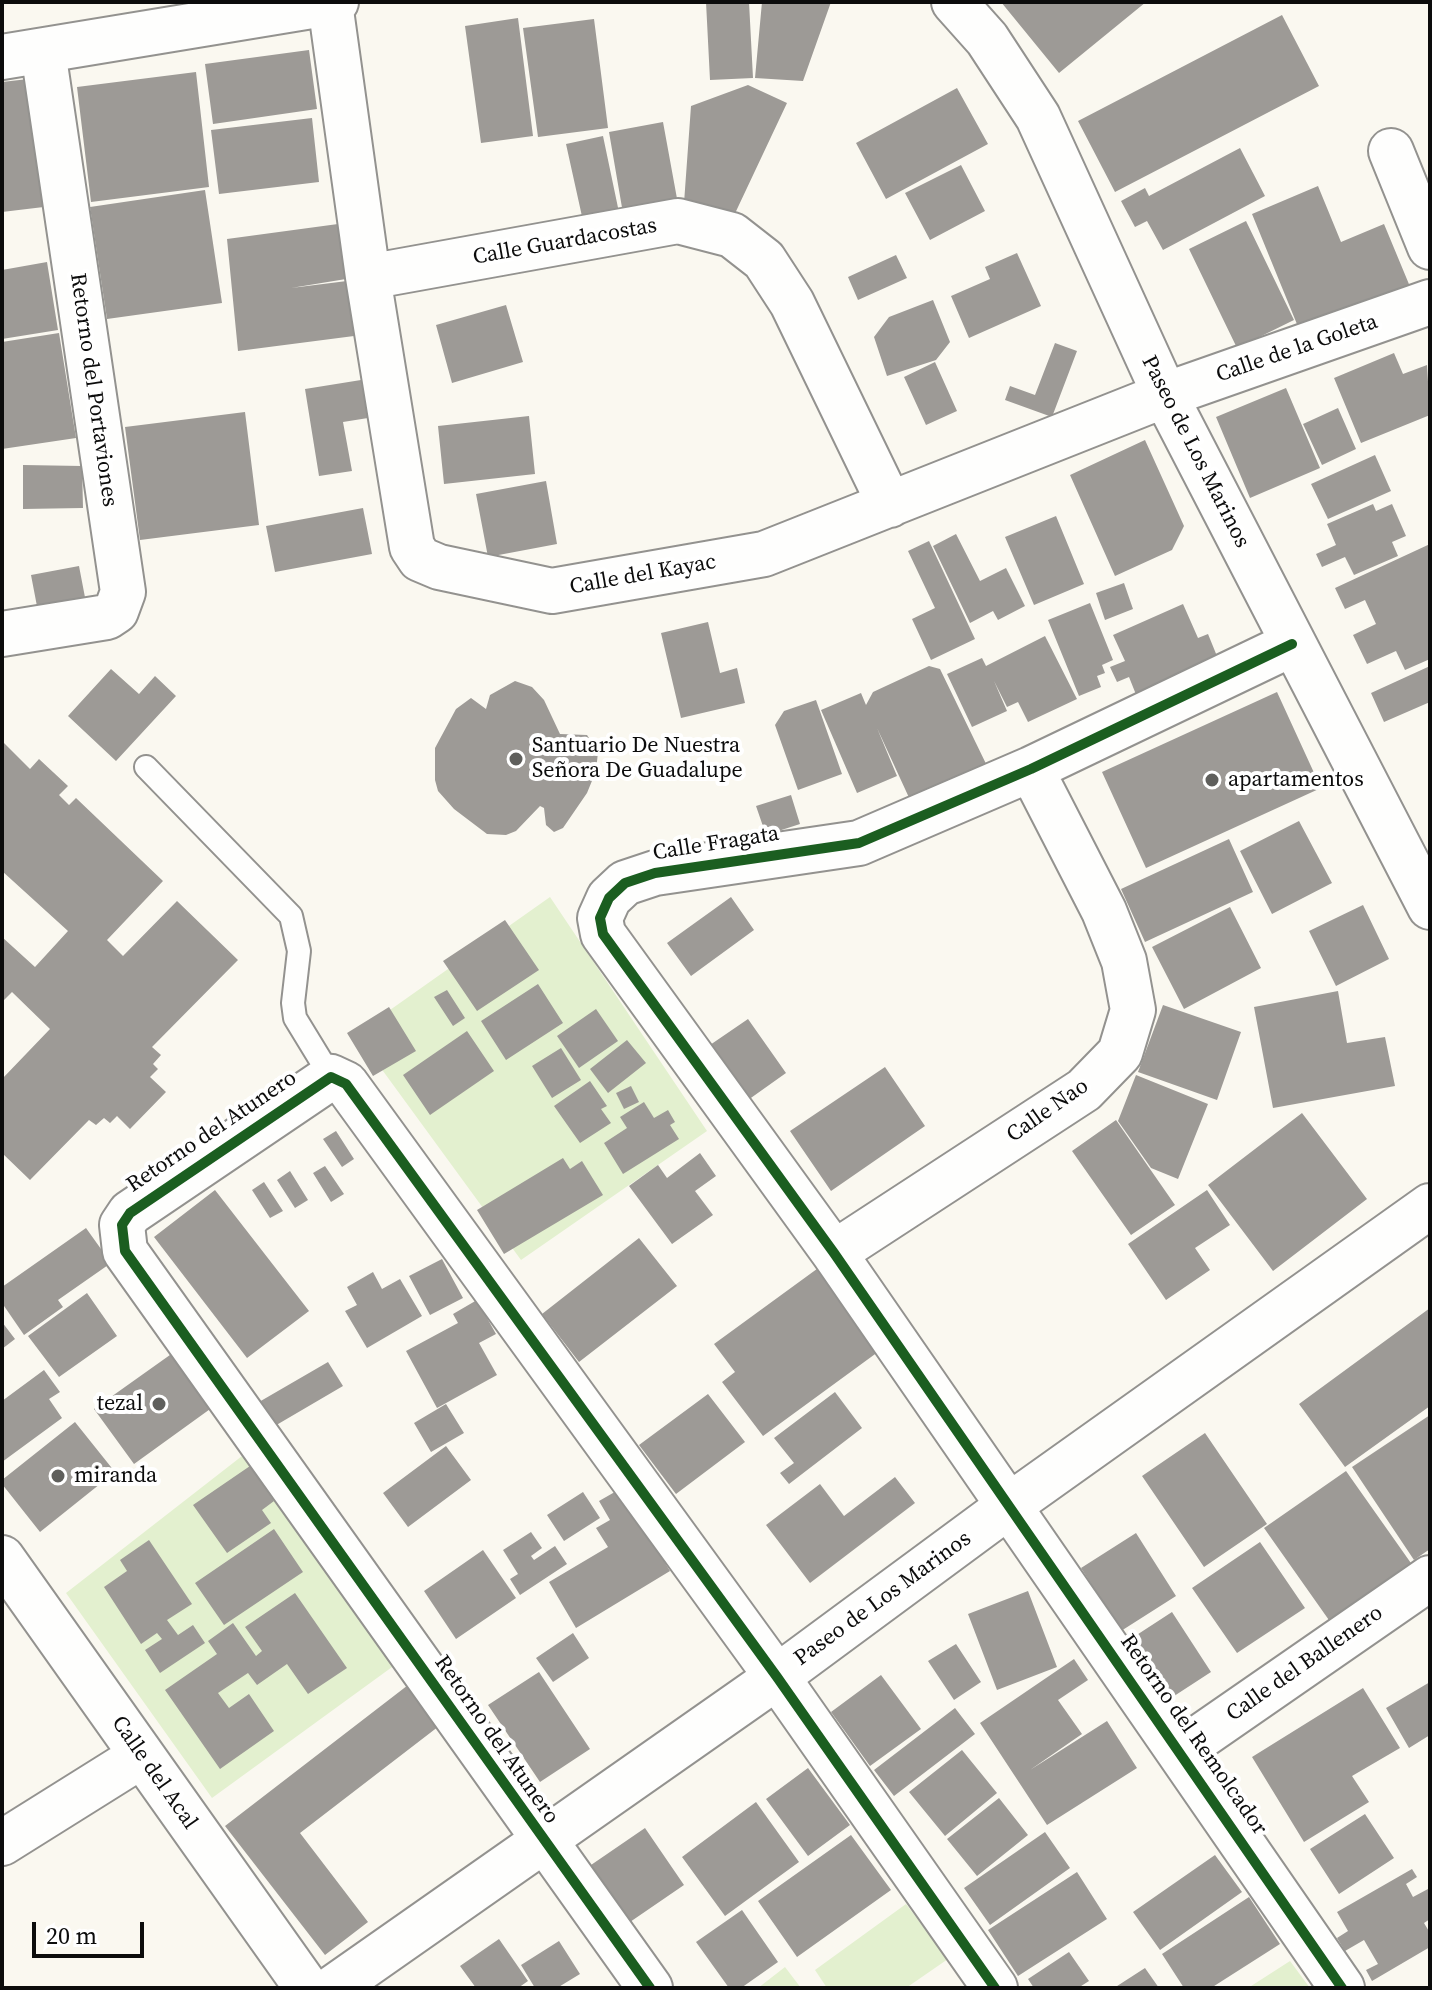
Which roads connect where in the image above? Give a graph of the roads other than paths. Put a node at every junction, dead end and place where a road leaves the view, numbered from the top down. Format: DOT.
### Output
graph roads {
  1 [pos="954,2"];
  2 [pos="333,3"];
  3 [pos="22,54"];
  4 [pos="1391,151"];
  5 [pos="1430,247"];
  6 [pos="368,277"];
  7 [pos="1430,302"];
  8 [pos="1165,395"];
  9 [pos="890,505"];
  10 [pos="2,634"];
  11 [pos="1292,644"];
  12 [pos="146,767"];
  13 [pos="1031,769"];
  14 [pos="1430,907"];
  15 [pos="331,1077"];
  16 [pos="1430,1206"];
  17 [pos="834,1253"];
  18 [pos="1010,1505"];
  19 [pos="2,1558"];
  20 [pos="1430,1578"];
  21 [pos="777,1677"];
  22 [pos="1180,1751"];
  23 [pos="141,1756"];
  24 [pos="544,1842"];
  25 [pos="2,1843"];
  26 [pos="307,1988"];
  27 [pos="333,1988"];
  28 [pos="650,1988"];
  29 [pos="995,1988"];
  30 [pos="1342,1988"];
  1 -- 8 [label="street, Paseo de Los Marinos"];
  2 -- 3 [label="street"];
  2 -- 6 [label="street, Calle del Kayac"];
  3 -- 10 [label="street, Retorno del Portaviones"];
  4 -- 5 [label="street"];
  6 -- 9 [label="street, Calle Guardacostas"];
  6 -- 9 [label="street, Calle del Kayac"];
  7 -- 8 [label="street, Calle de la Goleta"];
  8 -- 9 [label="street, Calle del Kayac"];
  8 -- 11 [label="street, Paseo de Los Marinos"];
  11 -- 13 [label="street, Calle Fragata"];
  11 -- 14 [label="street, Paseo de Los Marinos"];
  12 -- 15 [label="lane"];
  13 -- 17 [label="street, Calle Nao"];
  13 -- 17 [label="street, Calle Fragata"];
  15 -- 21 [label="street, Retorno del Atunero"];
  15 -- 24 [label="street, Retorno del Atunero"];
  16 -- 18 [label="street, Paseo de Los Marinos"];
  17 -- 18 [label="street, Calle Fragata"];
  18 -- 21 [label="street, Paseo de Los Marinos"];
  18 -- 22 [label="street, Retorno del Remolcador"];
  19 -- 23 [label="street, Calle del Acal"];
  20 -- 22 [label="street, Calle del Ballenero"];
  21 -- 24 [label="street, Paseo de Los Marinos"];
  21 -- 29 [label="street"];
  22 -- 30 [label="street, Retorno del Remolcador"];
  23 -- 25 [label="street"];
  23 -- 26 [label="street, Calle del Acal"];
  24 -- 27 [label="street, Paseo de Los Marinos"];
  24 -- 28 [label="street, Retorno del Atunero"];
}
